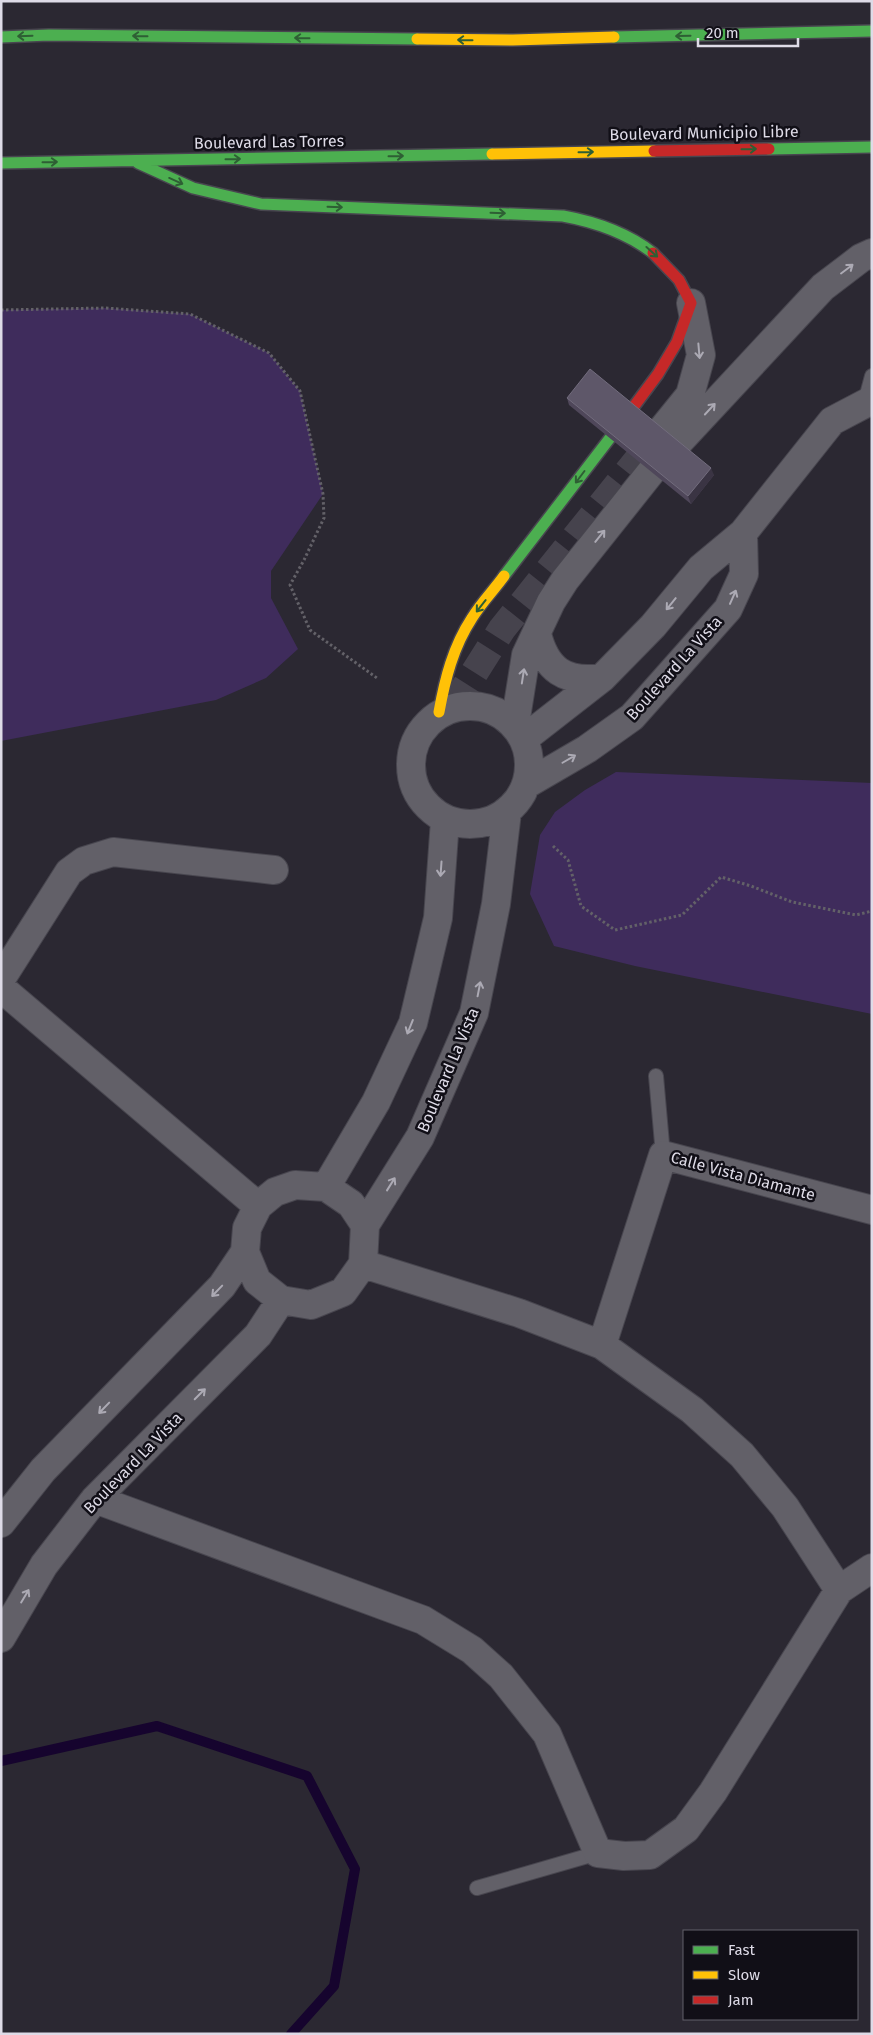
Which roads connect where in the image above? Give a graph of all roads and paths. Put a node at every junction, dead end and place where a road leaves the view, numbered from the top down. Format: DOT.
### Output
graph roads {
  1 [pos="872,31"];
  2 [pos="1,37"];
  3 [pos="872,146"];
  4 [pos="538,153"];
  5 [pos="132,161"];
  6 [pos="1,163"];
  7 [pos="872,254"];
  8 [pos="690,303"];
  9 [pos="1,310"];
  10 [pos="872,376"];
  11 [pos="868,401"];
  12 [pos="632,408"];
  13 [pos="610,438"];
  14 [pos="652,472"];
  15 [pos="742,532"];
  16 [pos="537,634"];
  17 [pos="376,678"];
  18 [pos="602,678"];
  19 [pos="439,712"];
  20 [pos="520,731"];
  21 [pos="527,784"];
  22 [pos="507,812"];
  23 [pos="445,820"];
  24 [pos="553,846"];
  25 [pos="274,870"];
  26 [pos="872,911"];
  27 [pos="1,979"];
  28 [pos="1,988"];
  29 [pos="656,1076"];
  30 [pos="662,1155"];
  31 [pos="326,1187"];
  32 [pos="258,1206"];
  33 [pos="872,1210"];
  34 [pos="365,1225"];
  35 [pos="245,1252"];
  36 [pos="363,1264"];
  37 [pos="280,1300"];
  38 [pos="602,1345"];
  39 [pos="95,1499"];
  40 [pos="1,1523"];
  41 [pos="872,1568"];
  42 [pos="839,1590"];
  43 [pos="1,1638"];
  44 [pos="598,1853"];
  45 [pos="476,1888"];
  1 -- 2 [label="main road, one-way"];
  4 -- 3 [label="main road, Boulevard Municipio Libre, one-way"];
  5 -- 4 [label="main road, Boulevard Las Torres, one-way"];
  6 -- 5 [label="main road, Boulevard Las Torres, one-way"];
  5 -- 8 [label="main road, one-way"];
  8 -- 7 [label="street, one-way"];
  8 -- 12 [label="main road"];
  9 -- 17 [label="path"];
  10 -- 11 [label="lane"];
  11 -- 15 [label="street"];
  13 -- 19 [label="main road, one-way"];
  16 -- 14 [label="street, one-way"];
  15 -- 18 [label="street, one-way"];
  21 -- 15 [label="street, Boulevard La Vista, one-way"];
  16 -- 18 [label="street"];
  20 -- 16 [label="street, one-way"];
  18 -- 20 [label="street"];
  19 -- 20 [label="street"];
  19 -- 23 [label="street"];
  20 -- 21 [label="street"];
  21 -- 22 [label="street"];
  22 -- 23 [label="street"];
  34 -- 22 [label="street, Boulevard La Vista, one-way"];
  23 -- 31 [label="street, one-way"];
  24 -- 26 [label="path"];
  25 -- 27 [label="street"];
  28 -- 32 [label="street"];
  29 -- 30 [label="lane"];
  30 -- 33 [label="street, Calle Vista Diamante"];
  30 -- 38 [label="street, Calle Vista Diamante"];
  31 -- 32 [label="street"];
  31 -- 34 [label="street"];
  32 -- 35 [label="street"];
  34 -- 36 [label="street"];
  35 -- 37 [label="street"];
  35 -- 40 [label="street, one-way"];
  36 -- 37 [label="street"];
  36 -- 38 [label="street"];
  39 -- 37 [label="street, Boulevard La Vista, one-way"];
  38 -- 42 [label="street"];
  43 -- 39 [label="street, Boulevard La Vista, one-way"];
  39 -- 44 [label="street"];
  41 -- 42 [label="street"];
  42 -- 44 [label="street"];
  44 -- 45 [label="lane"];
}
